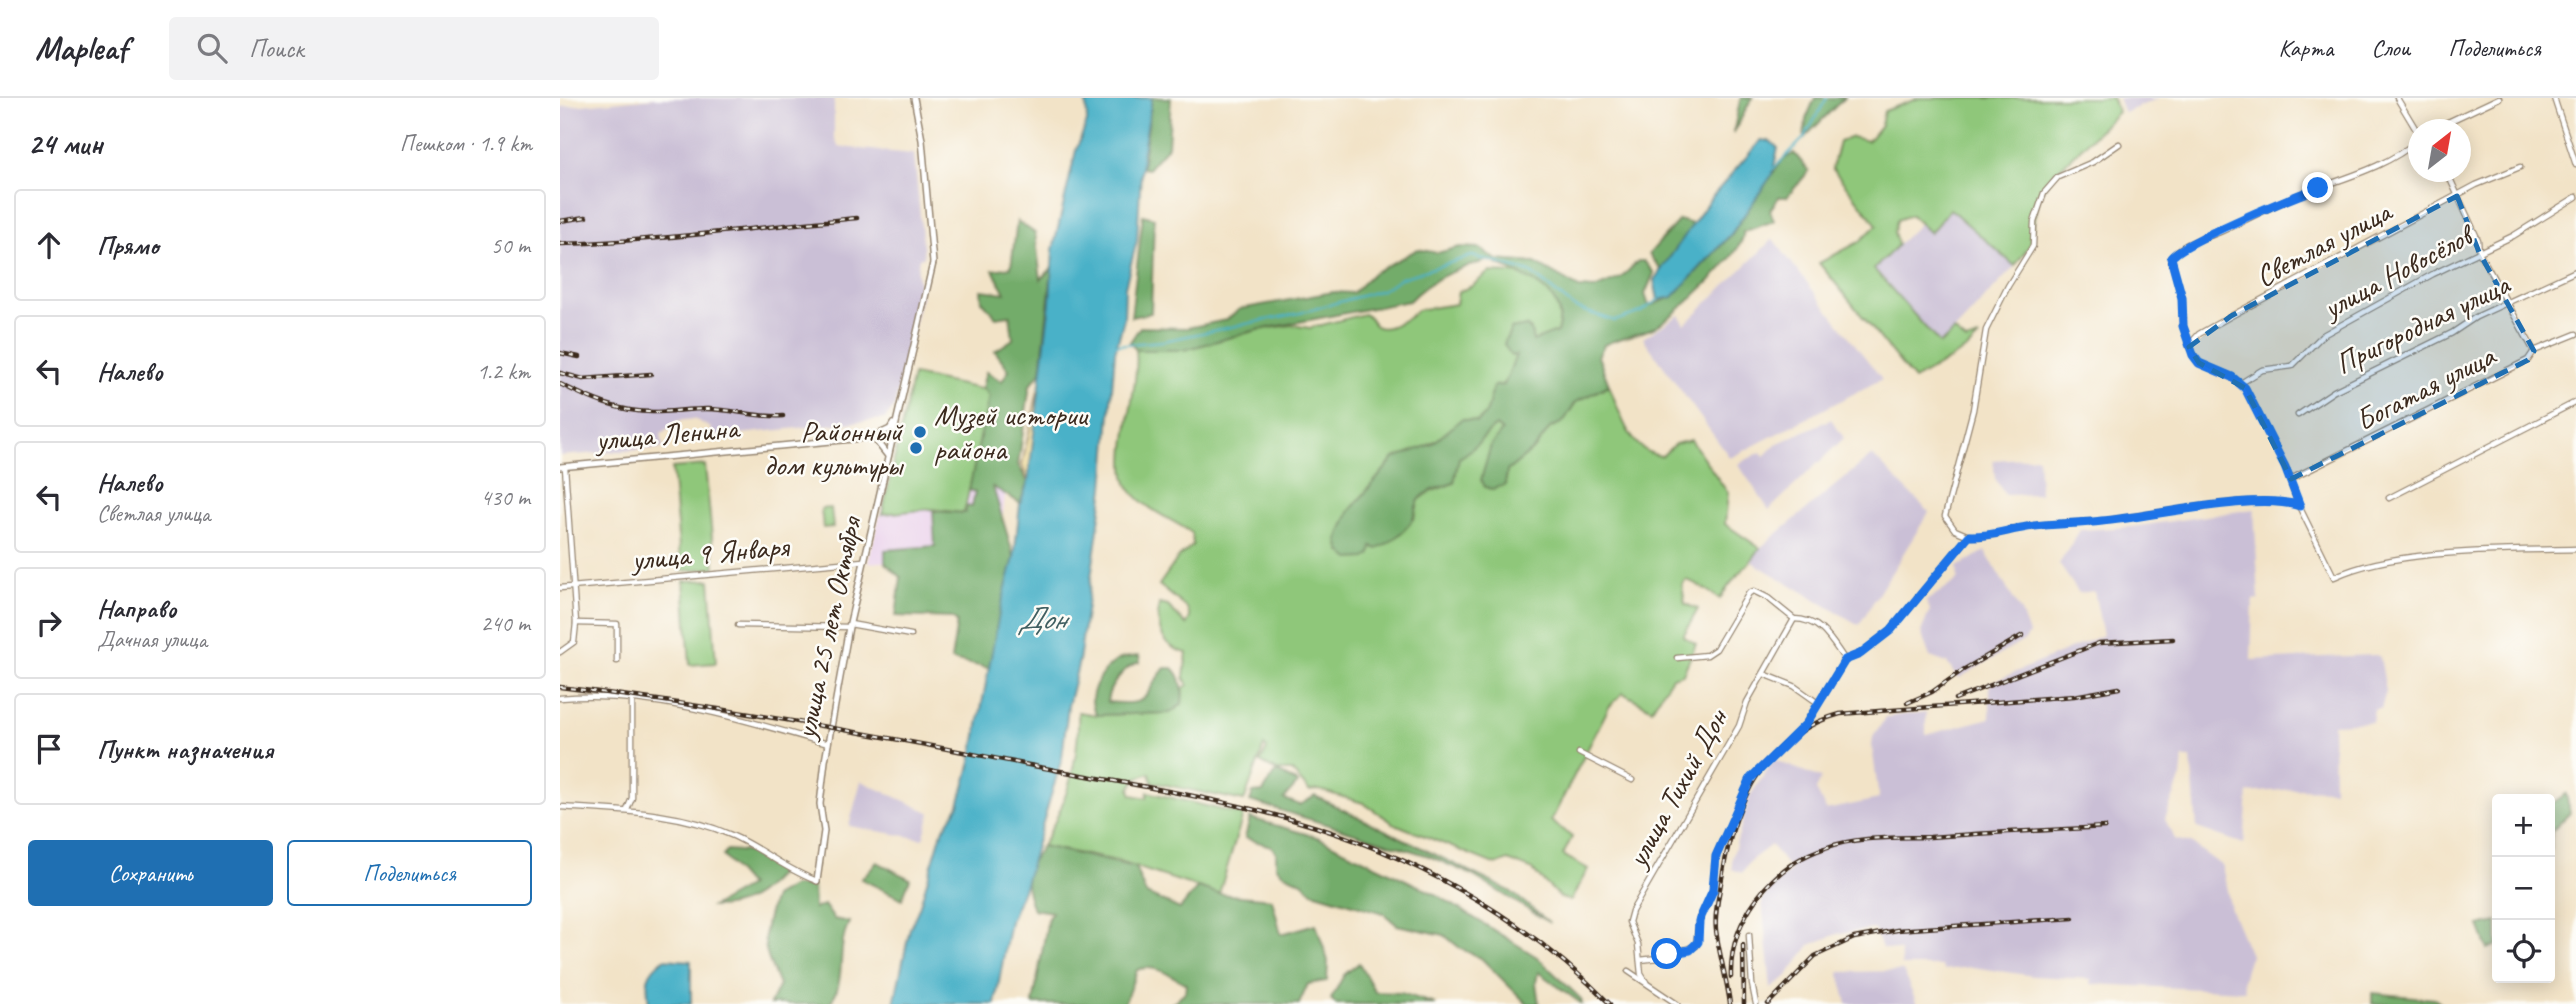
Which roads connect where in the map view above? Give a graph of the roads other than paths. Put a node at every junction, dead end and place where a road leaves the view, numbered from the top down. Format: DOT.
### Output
graph roads {
  1 [pos="914,98"];
  2 [pos="2397,98"];
  3 [pos="2499,98"];
  4 [pos="2554,98"];
  5 [pos="2410,119"];
  6 [pos="2454,119"];
  7 [pos="2119,144"];
  8 [pos="2408,148"];
  9 [pos="2576,164"];
  10 [pos="2520,167"];
  11 [pos="2451,182"];
  12 [pos="2457,196"];
  13 [pos="2576,197"];
  14 [pos="2479,252"];
  15 [pos="2576,271"];
  16 [pos="2509,303"];
  17 [pos="2576,334"];
  18 [pos="2189,346"];
  19 [pos="2534,351"];
  20 [pos="2241,384"];
  21 [pos="2576,402"];
  22 [pos="2298,415"];
  23 [pos="896,418"];
  24 [pos="873,437"];
  25 [pos="888,456"];
  26 [pos="562,467"];
  27 [pos="2291,479"];
  28 [pos="2389,498"];
  29 [pos="2300,506"];
  30 [pos="1969,536"];
  31 [pos="2576,549"];
  32 [pos="863,561"];
  33 [pos="575,587"];
  34 [pos="560,588"];
  35 [pos="1794,620"];
  36 [pos="576,623"];
  37 [pos="738,625"];
  38 [pos="849,626"];
  39 [pos="911,635"];
  40 [pos="560,652"];
  41 [pos="1677,657"];
  42 [pos="1845,660"];
  43 [pos="617,661"];
  44 [pos="1764,674"];
  45 [pos="560,698"];
  46 [pos="632,699"];
  47 [pos="1819,703"];
  48 [pos="828,744"];
  49 [pos="1579,753"];
  50 [pos="1632,780"];
  51 [pos="560,807"];
  52 [pos="627,810"];
  53 [pos="817,881"];
  54 [pos="1749,934"];
  55 [pos="1640,960"];
  56 [pos="1628,971"];
  57 [pos="1646,982"];
  58 [pos="1677,1004"];
  59 [pos="1756,1004"];
  1 -- 23 [label="street, улица 25 лет Октября"];
  2 -- 5 [label="street"];
  3 -- 6 [label="street"];
  4 -- 9 [label="street"];
  7 -- 30 [label="street"];
  8 -- 18 [label="street"];
  10 -- 12 [label="street, Светлая улица"];
  11 -- 12 [label="street"];
  12 -- 14 [label="street"];
  12 -- 18 [label="street, Светлая улица"];
  13 -- 14 [label="street, улица Новосёлов"];
  14 -- 16 [label="street"];
  14 -- 20 [label="street, улица Новосёлов"];
  15 -- 16 [label="street, Пригородная улица"];
  16 -- 19 [label="street"];
  16 -- 22 [label="street, Пригородная улица"];
  17 -- 19 [label="street, Богатая улица"];
  18 -- 20 [label="street"];
  19 -- 27 [label="street, Богатая улица"];
  20 -- 27 [label="street"];
  21 -- 28 [label="street"];
  23 -- 24 [label="street"];
  23 -- 25 [label="street, улица 25 лет Октября"];
  24 -- 25 [label="street"];
  24 -- 26 [label="street, улица Ленина"];
  25 -- 32 [label="street, улица 25 лет Октября"];
  26 -- 33 [label="street"];
  27 -- 29 [label="street"];
  29 -- 30 [label="street"];
  29 -- 31 [label="street"];
  30 -- 42 [label="street"];
  32 -- 33 [label="street, улица 9 Января"];
  32 -- 38 [label="street, улица 25 лет Октября"];
  33 -- 34 [label="street, улица 9 Января"];
  33 -- 36 [label="street"];
  35 -- 41 [label="street"];
  35 -- 42 [label="street"];
  35 -- 44 [label="street, улица Тихий Дон"];
  36 -- 40 [label="street"];
  36 -- 43 [label="street"];
  37 -- 38 [label="street"];
  38 -- 39 [label="street"];
  38 -- 48 [label="street, улица 25 лет Октября"];
  42 -- 47 [label="street"];
  44 -- 47 [label="street"];
  44 -- 55 [label="street, улица Тихий Дон"];
  45 -- 46 [label="street"];
  46 -- 48 [label="street"];
  46 -- 52 [label="street"];
  47 -- 55 [label="street"];
  48 -- 53 [label="street, улица 25 лет Октября"];
  49 -- 50 [label="street"];
  51 -- 52 [label="street"];
  52 -- 53 [label="street"];
  54 -- 59 [label="street"];
  55 -- 57 [label="street, улица Тихий Дон"];
  56 -- 57 [label="street"];
  57 -- 58 [label="street"];
}
